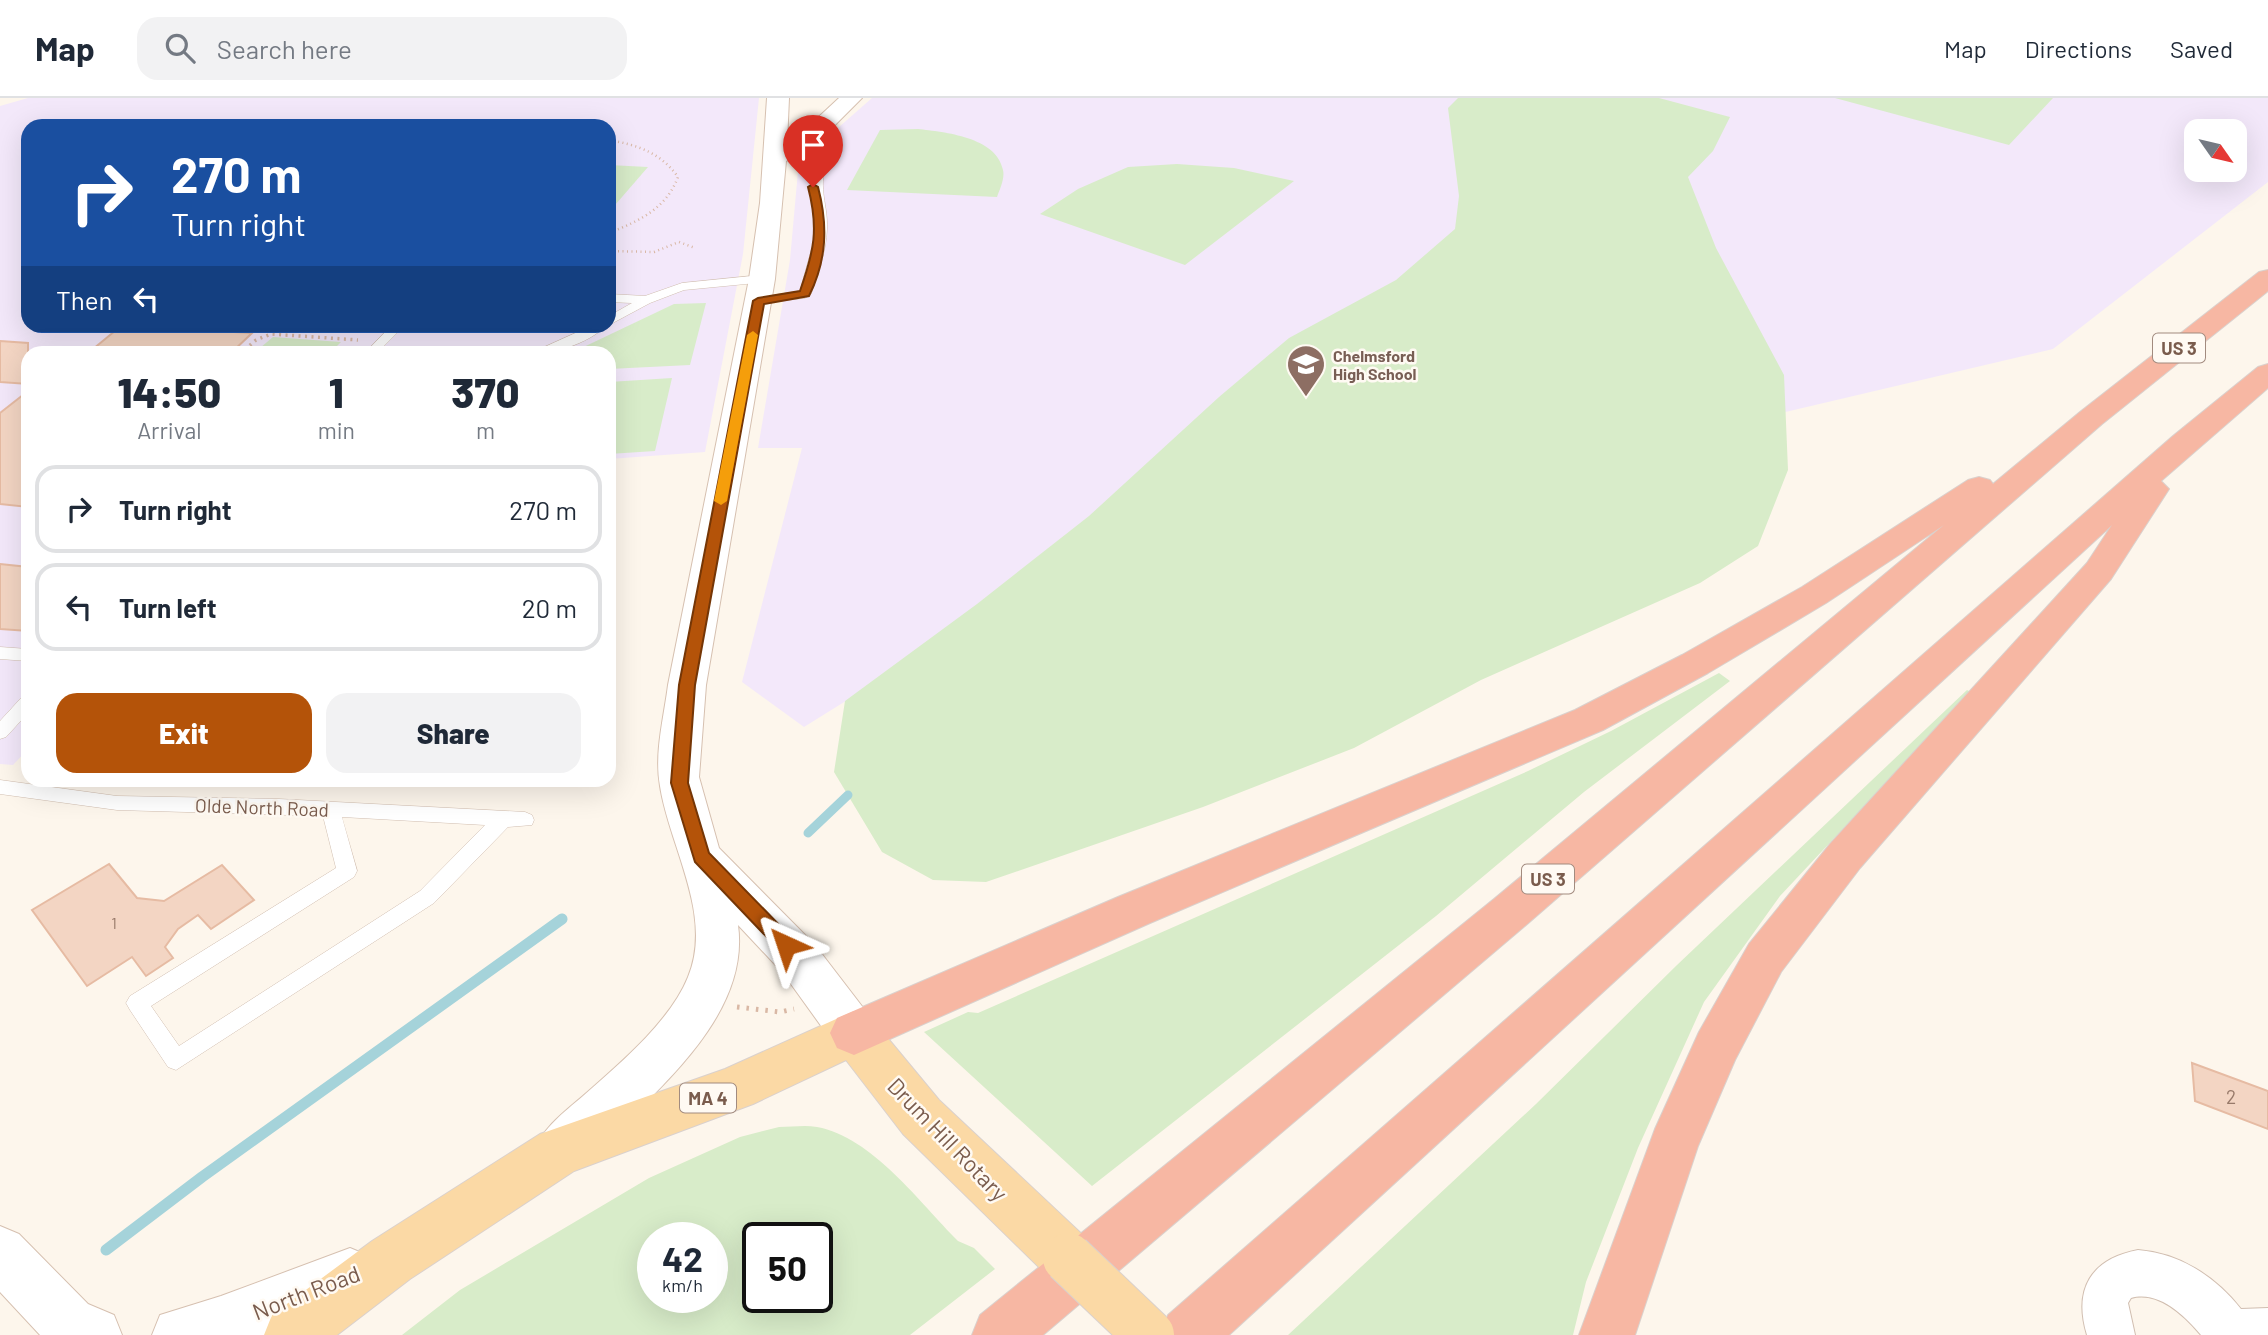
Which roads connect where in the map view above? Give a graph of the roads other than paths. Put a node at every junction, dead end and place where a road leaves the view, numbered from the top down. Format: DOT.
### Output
graph roads {
  1 [pos="779,98"];
  2 [pos="851,98"];
  3 [pos="776,157"];
  4 [pos="821,164"];
  5 [pos="2268,278"];
  6 [pos="760,290"];
  7 [pos="616,298"];
  8 [pos="646,300"];
  9 [pos="616,317"];
  10 [pos="390,333"];
  11 [pos="586,333"];
  12 [pos="375,346"];
  13 [pos="557,346"];
  14 [pos="2268,373"];
  15 [pos="2091,418"];
  16 [pos="2184,443"];
  17 [pos="0,653"];
  18 [pos="21,654"];
  19 [pos="21,710"];
  20 [pos="0,732"];
  21 [pos="0,787"];
  22 [pos="331,809"];
  23 [pos="503,819"];
  24 [pos="525,820"];
  25 [pos="701,857"];
  26 [pos="854,1032"];
  27 [pos="558,1152"];
  28 [pos="0,1253"];
  29 [pos="391,1260"];
  30 [pos="2242,1334"];
  31 [pos="94,1335"];
  32 [pos="180,1335"];
  33 [pos="292,1335"];
  34 [pos="1000,1335"];
  35 [pos="1149,1335"];
  36 [pos="1188,1335"];
  37 [pos="1607,1335"];
  38 [pos="2111,1335"];
  1 -- 3 [label="main road"];
  2 -- 3 [label="main road"];
  3 -- 6 [label="main road"];
  4 -- 6 [label="lane"];
  5 -- 15 [label="highway, US 3"];
  6 -- 8 [label="lane"];
  6 -- 25 [label="main road"];
  7 -- 8 [label="lane"];
  8 -- 9 [label="lane"];
  10 -- 12 [label="lane"];
  11 -- 13 [label="lane"];
  14 -- 16 [label="highway"];
  15 -- 26 [label="highway"];
  15 -- 34 [label="highway, US 3"];
  16 -- 36 [label="highway"];
  16 -- 37 [label="highway"];
  17 -- 18 [label="lane"];
  19 -- 20 [label="lane"];
  21 -- 22 [label="lane, Olde North Road"];
  22 -- 23 [label="lane, Olde North Road"];
  22 -- 23 [label="lane"];
  23 -- 24 [label="lane, Olde North Road"];
  25 -- 26 [label="main road"];
  25 -- 27 [label="main road"];
  26 -- 27 [label="main road, MA 4"];
  26 -- 35 [label="main road, Drum Hill Rotary, bridge"];
  27 -- 29 [label="main road, MA 4"];
  28 -- 31 [label="main road"];
  29 -- 32 [label="main road, North Road / MA 4"];
  29 -- 33 [label="main road"];
  30 -- 38 [label="street"];
}
